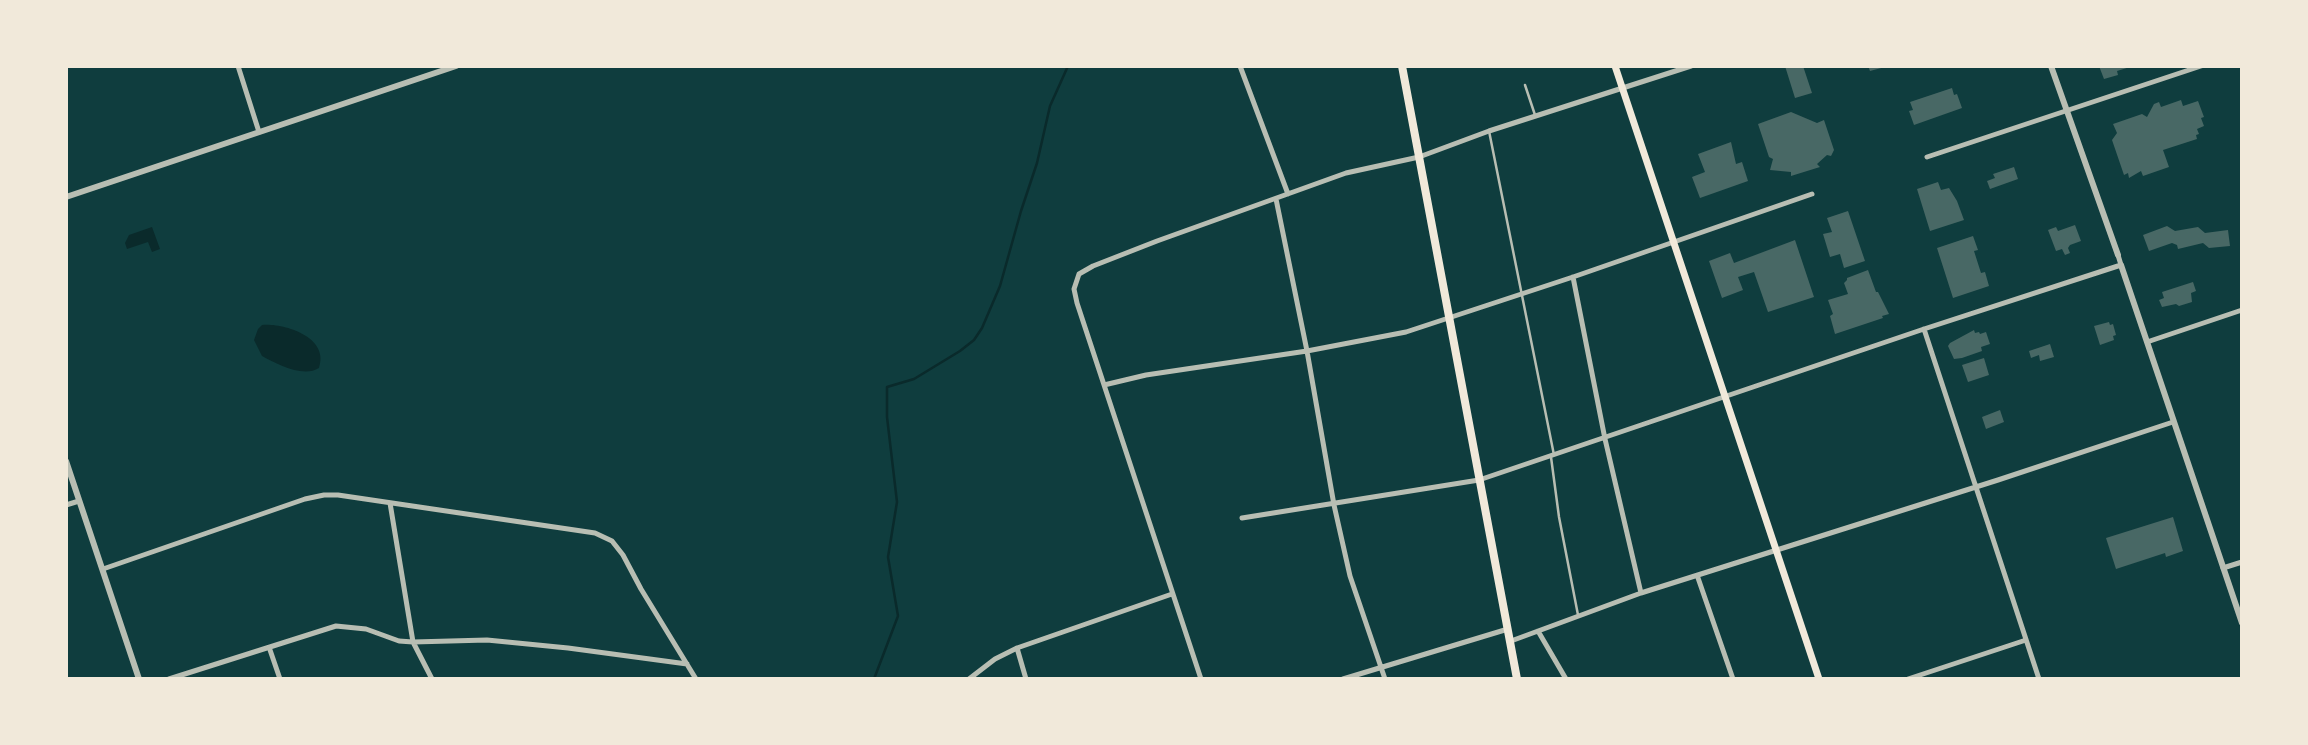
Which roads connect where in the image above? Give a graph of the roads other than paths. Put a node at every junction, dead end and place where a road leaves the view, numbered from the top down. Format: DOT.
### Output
graph roads {
  1 [pos="238,66"];
  2 [pos="456,66"];
  3 [pos="1240,66"];
  4 [pos="1402,66"];
  5 [pos="1615,66"];
  6 [pos="1691,66"];
  7 [pos="2051,66"];
  8 [pos="2201,66"];
  9 [pos="447,68"];
  10 [pos="1525,85"];
  11 [pos="1623,89"];
  12 [pos="2067,111"];
  13 [pos="1535,116"];
  14 [pos="1489,131"];
  15 [pos="259,132"];
  16 [pos="1419,157"];
  17 [pos="1927,157"];
  18 [pos="1288,194"];
  19 [pos="1812,194"];
  20 [pos="66,197"];
  21 [pos="1276,199"];
  22 [pos="1674,243"];
  23 [pos="2118,255"];
  24 [pos="2122,265"];
  25 [pos="1573,277"];
  26 [pos="1523,294"];
  27 [pos="2242,310"];
  28 [pos="1450,318"];
  29 [pos="1924,329"];
  30 [pos="2147,342"];
  31 [pos="1307,351"];
  32 [pos="1104,385"];
  33 [pos="1725,396"];
  34 [pos="2172,422"];
  35 [pos="1605,438"];
  36 [pos="1552,457"];
  37 [pos="66,461"];
  38 [pos="1479,480"];
  39 [pos="1976,486"];
  40 [pos="79,501"];
  41 [pos="390,503"];
  42 [pos="1334,504"];
  43 [pos="66,506"];
  44 [pos="1242,518"];
  45 [pos="1777,550"];
  46 [pos="2242,562"];
  47 [pos="2222,568"];
  48 [pos="103,569"];
  49 [pos="1697,575"];
  50 [pos="1641,593"];
  51 [pos="1172,594"];
  52 [pos="1579,616"];
  53 [pos="2242,624"];
  54 [pos="1508,629"];
  55 [pos="1538,631"];
  56 [pos="2026,640"];
  57 [pos="1511,641"];
  58 [pos="413,642"];
  59 [pos="269,647"];
  60 [pos="1017,648"];
  61 [pos="687,664"];
  62 [pos="1380,667"];
  63 [pos="139,679"];
  64 [pos="169,679"];
  65 [pos="280,679"];
  66 [pos="432,679"];
  67 [pos="696,679"];
  68 [pos="970,679"];
  69 [pos="1026,679"];
  70 [pos="1201,679"];
  71 [pos="1343,679"];
  72 [pos="1385,679"];
  73 [pos="1517,679"];
  74 [pos="1566,679"];
  75 [pos="1734,679"];
  76 [pos="1819,679"];
  77 [pos="1908,679"];
  78 [pos="2040,679"];
  1 -- 15 [label="street"];
  2 -- 9 [label="street"];
  3 -- 18 [label="street"];
  4 -- 16 [label="main road"];
  5 -- 11 [label="main road"];
  6 -- 11 [label="street"];
  7 -- 12 [label="street"];
  8 -- 12 [label="street"];
  9 -- 15 [label="street"];
  10 -- 13 [label="lane"];
  11 -- 13 [label="street"];
  11 -- 22 [label="main road"];
  12 -- 17 [label="street"];
  12 -- 23 [label="street"];
  13 -- 14 [label="street"];
  14 -- 16 [label="street"];
  14 -- 26 [label="lane"];
  15 -- 20 [label="street"];
  16 -- 18 [label="street"];
  16 -- 28 [label="main road"];
  18 -- 21 [label="street"];
  19 -- 22 [label="street"];
  21 -- 31 [label="street"];
  21 -- 32 [label="street"];
  22 -- 25 [label="street"];
  22 -- 33 [label="main road"];
  23 -- 24 [label="street"];
  24 -- 29 [label="street"];
  24 -- 30 [label="street"];
  25 -- 26 [label="street"];
  25 -- 35 [label="street"];
  26 -- 28 [label="street"];
  26 -- 36 [label="lane"];
  27 -- 30 [label="street"];
  28 -- 31 [label="street"];
  28 -- 38 [label="main road"];
  29 -- 33 [label="street"];
  29 -- 39 [label="street"];
  30 -- 34 [label="street"];
  31 -- 32 [label="street"];
  31 -- 42 [label="street"];
  32 -- 51 [label="street"];
  33 -- 35 [label="street"];
  33 -- 45 [label="main road"];
  34 -- 39 [label="street"];
  34 -- 47 [label="street"];
  35 -- 36 [label="street"];
  35 -- 50 [label="street"];
  36 -- 38 [label="street"];
  36 -- 52 [label="lane"];
  37 -- 40 [label="street"];
  38 -- 42 [label="street"];
  38 -- 54 [label="main road"];
  39 -- 45 [label="street"];
  39 -- 56 [label="street"];
  40 -- 43 [label="street"];
  40 -- 48 [label="street"];
  41 -- 48 [label="street"];
  41 -- 58 [label="street"];
  41 -- 61 [label="street"];
  42 -- 44 [label="street"];
  42 -- 62 [label="street"];
  45 -- 49 [label="street"];
  45 -- 76 [label="main road"];
  46 -- 47 [label="street"];
  47 -- 53 [label="street"];
  48 -- 63 [label="street"];
  49 -- 50 [label="street"];
  49 -- 75 [label="street"];
  50 -- 52 [label="street"];
  51 -- 60 [label="street"];
  51 -- 70 [label="street"];
  52 -- 55 [label="street"];
  54 -- 57 [label="main road"];
  54 -- 62 [label="street"];
  55 -- 57 [label="street"];
  55 -- 74 [label="street"];
  56 -- 77 [label="street"];
  56 -- 78 [label="street"];
  57 -- 73 [label="main road"];
  58 -- 59 [label="street"];
  58 -- 61 [label="street"];
  58 -- 66 [label="street"];
  59 -- 64 [label="street"];
  59 -- 65 [label="street"];
  60 -- 68 [label="street"];
  60 -- 69 [label="street"];
  61 -- 67 [label="street"];
  62 -- 71 [label="street"];
  62 -- 72 [label="street"];
}
